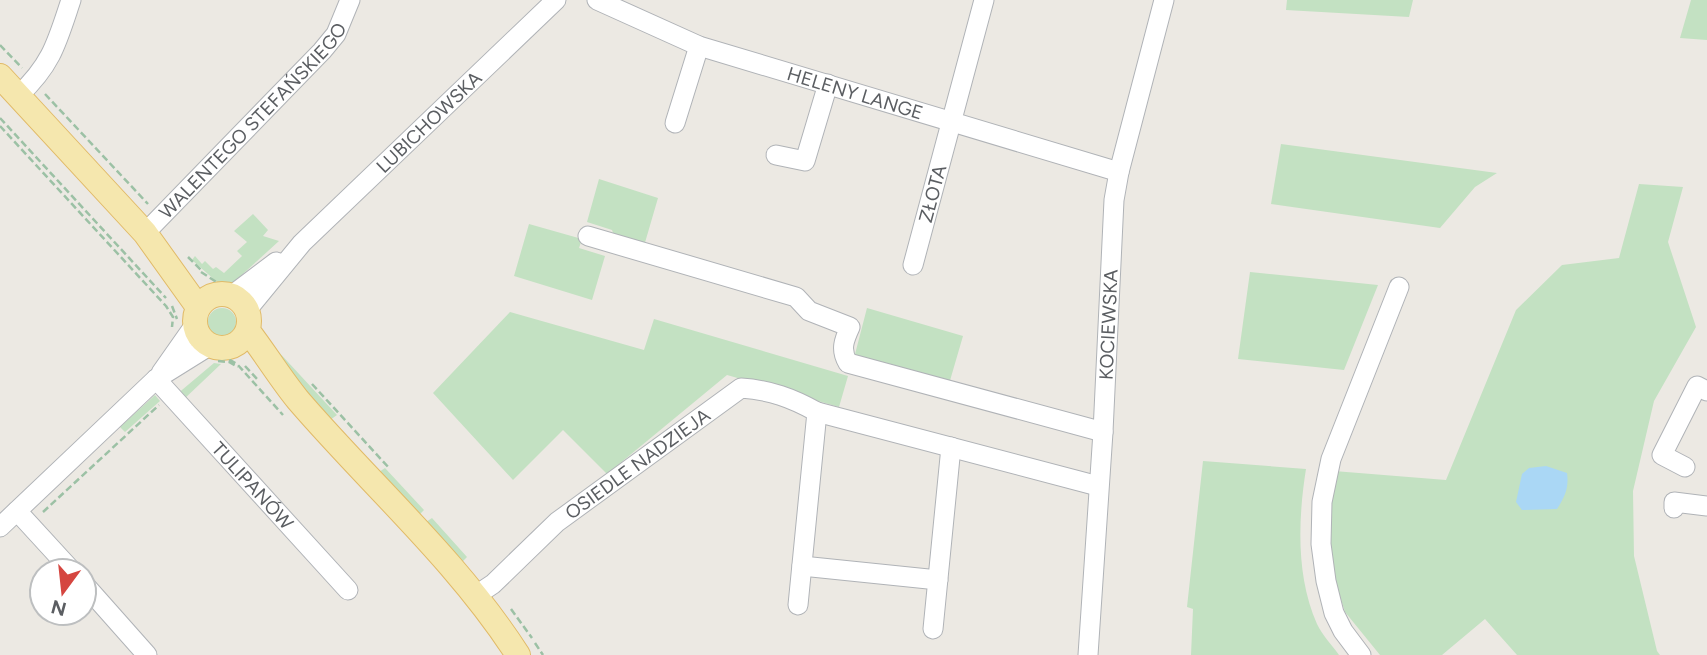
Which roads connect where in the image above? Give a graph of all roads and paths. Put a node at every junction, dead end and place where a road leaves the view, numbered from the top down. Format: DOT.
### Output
graph roads {
  1 [pos="71,0"];
  2 [pos="350,0"];
  3 [pos="556,0"];
  4 [pos="597,0"];
  5 [pos="984,0"];
  6 [pos="1164,0"];
  7 [pos="699,46"];
  8 [pos="0,76"];
  9 [pos="828,84"];
  10 [pos="19,95"];
  11 [pos="0,118"];
  12 [pos="951,122"];
  13 [pos="675,123"];
  14 [pos="0,126"];
  15 [pos="776,155"];
  16 [pos="1119,172"];
  17 [pos="147,235"];
  18 [pos="588,236"];
  19 [pos="913,265"];
  20 [pos="196,278"];
  21 [pos="1399,287"];
  22 [pos="170,302"];
  23 [pos="166,306"];
  24 [pos="219,332"];
  25 [pos="156,379"];
  26 [pos="1707,391"];
  27 [pos="286,399"];
  28 [pos="267,404"];
  29 [pos="817,412"];
  30 [pos="1103,432"];
  31 [pos="120,440"];
  32 [pos="951,447"];
  33 [pos="1685,467"];
  34 [pos="1098,486"];
  35 [pos="1707,506"];
  36 [pos="1674,508"];
  37 [pos="23,517"];
  38 [pos="0,527"];
  39 [pos="59,557"];
  40 [pos="802,566"];
  41 [pos="938,580"];
  42 [pos="348,590"];
  43 [pos="475,596"];
  44 [pos="98,600"];
  45 [pos="798,605"];
  46 [pos="933,629"];
  47 [pos="147,655"];
  48 [pos="518,655"];
  49 [pos="1088,655"];
  50 [pos="1361,655"];
  1 -- 10 [label="street"];
  2 -- 17 [label="street, WALENTEGO STEFAŃSKIEGO"];
  3 -- 24 [label="street, LUBICHOWSKA"];
  4 -- 7 [label="street, HELENY LANGE"];
  5 -- 12 [label="street, ZŁOTA"];
  6 -- 16 [label="street, KOCIEWSKA"];
  7 -- 9 [label="street, HELENY LANGE"];
  7 -- 13 [label="street"];
  8 -- 10 [label="main road"];
  9 -- 12 [label="street, HELENY LANGE"];
  9 -- 15 [label="street"];
  10 -- 17 [label="main road"];
  11 -- 22 [label="path"];
  12 -- 16 [label="street, HELENY LANGE"];
  12 -- 19 [label="street, ZŁOTA"];
  14 -- 23 [label="path"];
  16 -- 30 [label="street, KOCIEWSKA"];
  17 -- 20 [label="main road"];
  17 -- 24 [label="main road"];
  18 -- 30 [label="street"];
  20 -- 24 [label="main road"];
  20 -- 24 [label="path"];
  21 -- 50 [label="street"];
  22 -- 23 [label="path"];
  22 -- 24 [label="path"];
  23 -- 24 [label="path"];
  24 -- 25 [label="street, LUBICHOWSKA"];
  24 -- 25 [label="street, LUBICHOWSKA"];
  24 -- 27 [label="main road"];
  25 -- 37 [label="street, LUBICHOWSKA"];
  25 -- 42 [label="street, TULIPANÓW"];
  26 -- 33 [label="street"];
  27 -- 28 [label="path"];
  27 -- 43 [label="main road"];
  29 -- 32 [label="street, OSIEDLE NADZIEJA"];
  29 -- 40 [label="street"];
  29 -- 43 [label="street, OSIEDLE NADZIEJA"];
  30 -- 34 [label="street, KOCIEWSKA"];
  31 -- 37 [label="path"];
  32 -- 34 [label="street, OSIEDLE NADZIEJA"];
  32 -- 41 [label="street"];
  34 -- 49 [label="street, KOCIEWSKA"];
  35 -- 36 [label="street"];
  37 -- 38 [label="street, LUBICHOWSKA"];
  37 -- 39 [label="street"];
  40 -- 41 [label="street"];
  40 -- 45 [label="street"];
  41 -- 46 [label="street"];
  43 -- 48 [label="main road"];
  44 -- 47 [label="street"];
}
